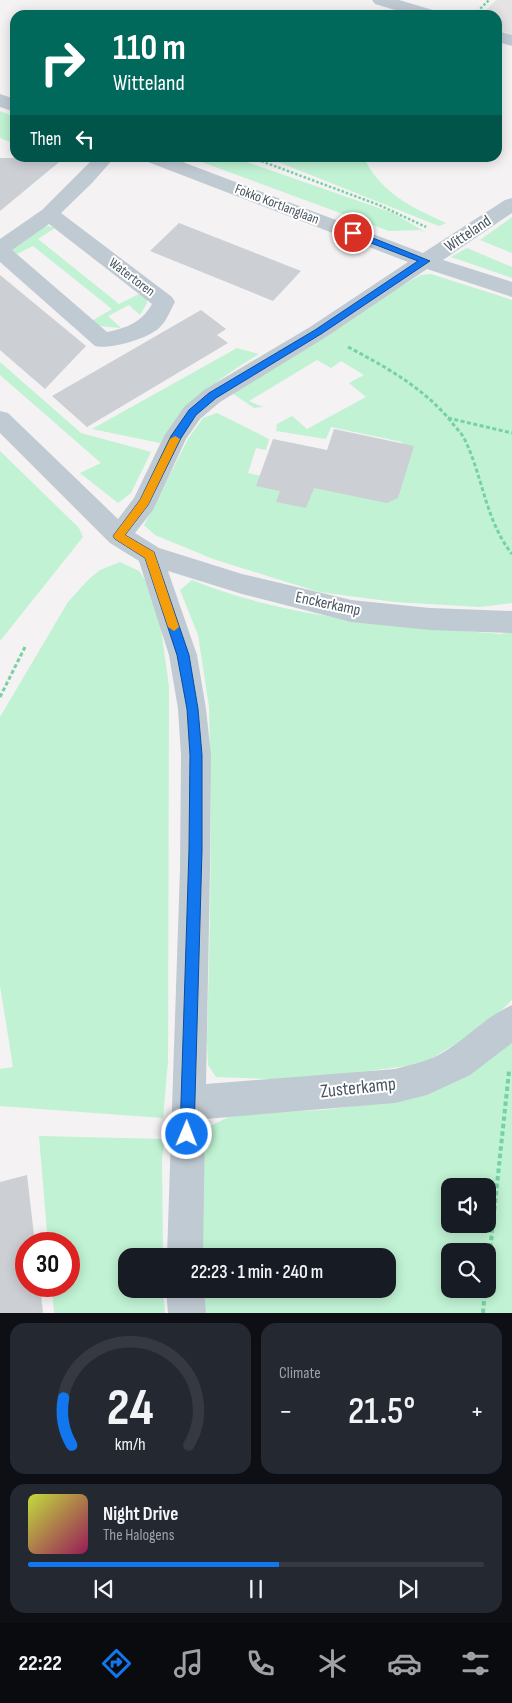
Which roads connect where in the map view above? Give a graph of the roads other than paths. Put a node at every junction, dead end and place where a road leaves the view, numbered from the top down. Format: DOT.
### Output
graph roads {
  1 [pos="381,0"];
  2 [pos="414,10"];
  3 [pos="100,162"];
  4 [pos="165,162"];
  5 [pos="512,204"];
  6 [pos="49,214"];
  7 [pos="0,250"];
  8 [pos="425,261"];
  9 [pos="512,290"];
  10 [pos="0,418"];
  11 [pos="119,536"];
  12 [pos="150,555"];
  13 [pos="512,622"];
  14 [pos="512,1022"];
  15 [pos="188,1103"];
  16 [pos="185,1248"];
  17 [pos="186,1298"];
  18 [pos="187,1313"];
  1 -- 2 [label="street"];
  3 -- 6 [label="street, Watertoren"];
  4 -- 8 [label="street, Fokko Kortlanglaan"];
  5 -- 8 [label="street, Witteland"];
  6 -- 7 [label="street, Watertoren"];
  6 -- 7 [label="street, Watertoren"];
  8 -- 9 [label="street, Fokko Kortlanglaan"];
  8 -- 11 [label="street, Witteland"];
  10 -- 11 [label="street, Enckerkamp"];
  11 -- 12 [label="street, Enckerkamp"];
  12 -- 13 [label="street, Enckerkamp"];
  12 -- 15 [label="street"];
  14 -- 15 [label="street, Zusterkamp"];
  15 -- 16 [label="street"];
  17 -- 18 [label="street"];
}
